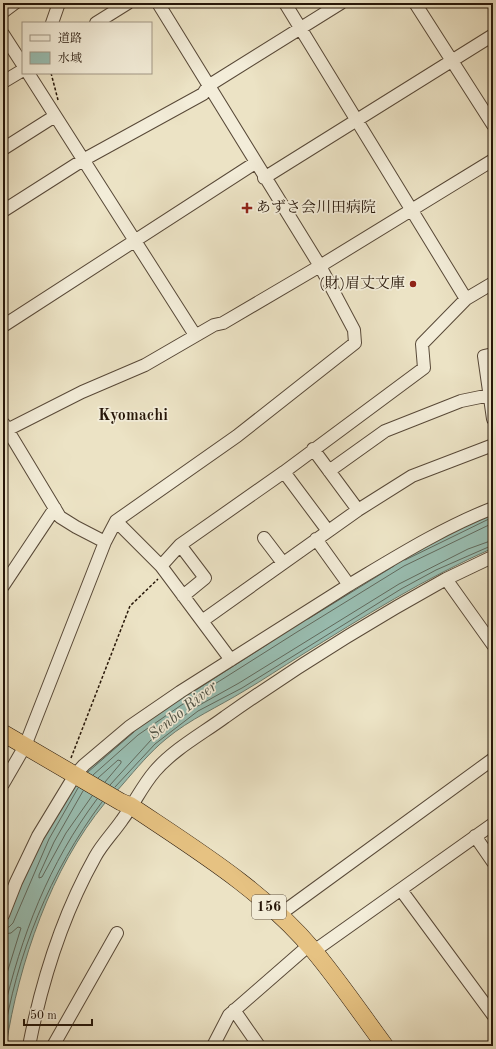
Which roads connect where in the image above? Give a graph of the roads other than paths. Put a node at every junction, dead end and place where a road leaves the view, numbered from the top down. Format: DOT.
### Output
graph roads {
  1 [pos="14,3"];
  2 [pos="60,3"];
  3 [pos="128,3"];
  4 [pos="158,3"];
  5 [pos="285,3"];
  6 [pos="341,3"];
  7 [pos="415,3"];
  8 [pos="3,12"];
  9 [pos="52,22"];
  10 [pos="98,22"];
  11 [pos="300,28"];
  12 [pos="3,34"];
  13 [pos="493,34"];
  14 [pos="451,59"];
  15 [pos="22,63"];
  16 [pos="22,71"];
  17 [pos="29,74"];
  18 [pos="3,82"];
  19 [pos="208,86"];
  20 [pos="55,116"];
  21 [pos="356,120"];
  22 [pos="493,125"];
  23 [pos="3,149"];
  24 [pos="83,160"];
  25 [pos="493,160"];
  26 [pos="255,163"];
  27 [pos="264,178"];
  28 [pos="413,210"];
  29 [pos="3,211"];
  30 [pos="136,241"];
  31 [pos="320,266"];
  32 [pos="493,283"];
  33 [pos="466,299"];
  34 [pos="3,326"];
  35 [pos="195,335"];
  36 [pos="493,354"];
  37 [pos="490,395"];
  38 [pos="493,418"];
  39 [pos="5,428"];
  40 [pos="493,446"];
  41 [pos="313,450"];
  42 [pos="329,471"];
  43 [pos="284,472"];
  44 [pos="55,508"];
  45 [pos="493,508"];
  46 [pos="358,510"];
  47 [pos="116,521"];
  48 [pos="328,531"];
  49 [pos="264,538"];
  50 [pos="316,539"];
  51 [pos="105,542"];
  52 [pos="180,545"];
  53 [pos="492,559"];
  54 [pos="283,563"];
  55 [pos="163,569"];
  56 [pos="446,579"];
  57 [pos="349,585"];
  58 [pos="3,586"];
  59 [pos="183,596"];
  60 [pos="202,621"];
  61 [pos="493,645"];
  62 [pos="231,660"];
  63 [pos="3,734"];
  64 [pos="24,746"];
  65 [pos="493,759"];
  66 [pos="73,774"];
  67 [pos="3,784"];
  68 [pos="126,804"];
  69 [pos="493,824"];
  70 [pos="475,836"];
  71 [pos="493,862"];
  72 [pos="401,890"];
  73 [pos="3,915"];
  74 [pos="279,915"];
  75 [pos="117,933"];
  76 [pos="314,951"];
  77 [pos="234,1010"];
  78 [pos="493,1016"];
  79 [pos="29,1046"];
  80 [pos="53,1046"];
  81 [pos="213,1046"];
  82 [pos="259,1046"];
  83 [pos="385,1046"];
  1 -- 8 [label="street"];
  2 -- 9 [label="street"];
  3 -- 10 [label="street"];
  4 -- 19 [label="street"];
  5 -- 11 [label="street"];
  6 -- 11 [label="street"];
  7 -- 14 [label="street"];
  11 -- 19 [label="street"];
  11 -- 21 [label="street"];
  12 -- 15 [label="street"];
  13 -- 14 [label="street"];
  14 -- 21 [label="street"];
  14 -- 22 [label="street"];
  16 -- 18 [label="street"];
  17 -- 20 [label="street"];
  19 -- 24 [label="street"];
  19 -- 26 [label="street"];
  20 -- 23 [label="street"];
  20 -- 24 [label="street"];
  21 -- 27 [label="street"];
  21 -- 28 [label="street"];
  24 -- 29 [label="street"];
  24 -- 30 [label="street"];
  25 -- 28 [label="street"];
  26 -- 27 [label="street"];
  26 -- 30 [label="street"];
  27 -- 31 [label="street"];
  28 -- 31 [label="street"];
  28 -- 33 [label="street"];
  30 -- 34 [label="street"];
  30 -- 35 [label="street"];
  31 -- 35 [label="street"];
  31 -- 47 [label="street"];
  32 -- 33 [label="street"];
  33 -- 41 [label="street"];
  35 -- 39 [label="street"];
  36 -- 37 [label="street"];
  37 -- 38 [label="street"];
  37 -- 42 [label="street"];
  39 -- 44 [label="street"];
  40 -- 46 [label="street"];
  41 -- 42 [label="street"];
  41 -- 43 [label="street"];
  42 -- 46 [label="street"];
  43 -- 48 [label="street"];
  43 -- 52 [label="street"];
  44 -- 51 [label="street"];
  44 -- 58 [label="street"];
  45 -- 57 [label="street"];
  46 -- 48 [label="street"];
  47 -- 51 [label="street"];
  47 -- 55 [label="street"];
  48 -- 50 [label="street"];
  49 -- 54 [label="street"];
  50 -- 54 [label="street"];
  50 -- 57 [label="street"];
  51 -- 64 [label="street"];
  52 -- 55 [label="street"];
  52 -- 59 [label="street"];
  53 -- 56 [label="street"];
  54 -- 60 [label="street"];
  55 -- 59 [label="street"];
  56 -- 61 [label="street"];
  56 -- 68 [label="street"];
  57 -- 62 [label="street"];
  59 -- 60 [label="street"];
  60 -- 62 [label="street"];
  62 -- 66 [label="street"];
  63 -- 64 [label="highway, 156"];
  64 -- 66 [label="highway, 156"];
  64 -- 67 [label="street"];
  65 -- 74 [label="street"];
  66 -- 68 [label="highway, 156"];
  66 -- 73 [label="street"];
  68 -- 74 [label="highway, 156"];
  68 -- 79 [label="street"];
  69 -- 70 [label="street"];
  70 -- 71 [label="street"];
  70 -- 72 [label="street"];
  72 -- 76 [label="street"];
  72 -- 78 [label="street"];
  74 -- 76 [label="highway, 156"];
  75 -- 80 [label="street"];
  76 -- 77 [label="street"];
  76 -- 83 [label="highway, 156"];
  77 -- 81 [label="street"];
  77 -- 82 [label="street"];
}
